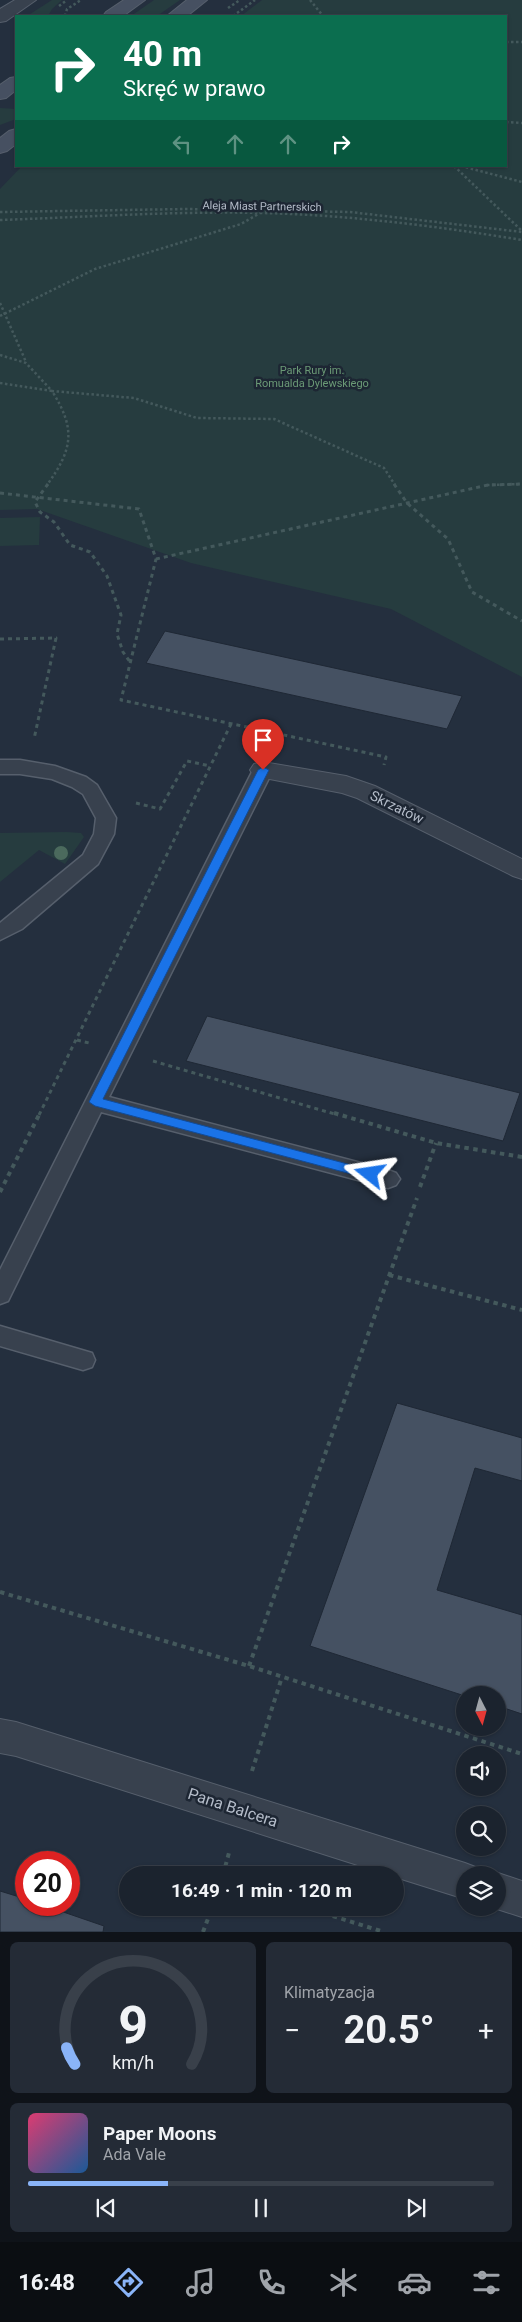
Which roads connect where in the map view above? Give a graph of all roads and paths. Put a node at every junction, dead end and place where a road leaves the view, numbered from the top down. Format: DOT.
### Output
graph roads {
  1 [pos="80,0"];
  2 [pos="136,0"];
  3 [pos="198,0"];
  4 [pos="256,0"];
  5 [pos="310,0"];
  6 [pos="65,15"];
  7 [pos="114,15"];
  8 [pos="177,15"];
  9 [pos="234,15"];
  10 [pos="321,15"];
  11 [pos="507,42"];
  12 [pos="522,42"];
  13 [pos="15,83"];
  14 [pos="0,94"];
  15 [pos="507,122"];
  16 [pos="522,123"];
  17 [pos="15,136"];
  18 [pos="0,147"];
  19 [pos="455,167"];
  20 [pos="465,167"];
  21 [pos="522,182"];
  22 [pos="0,212"];
  23 [pos="261,213"];
  24 [pos="0,220"];
  25 [pos="522,232"];
  26 [pos="522,240"];
  27 [pos="0,303"];
  28 [pos="5,314"];
  29 [pos="0,316"];
  30 [pos="0,355"];
  31 [pos="26,363"];
  32 [pos="0,383"];
  33 [pos="52,391"];
  34 [pos="522,484"];
  35 [pos="0,493"];
  36 [pos="38,498"];
  37 [pos="407,503"];
  38 [pos="156,559"];
  39 [pos="522,621"];
  40 [pos="0,639"];
  41 [pos="130,662"];
  42 [pos="231,724"];
  43 [pos="33,746"];
  44 [pos="210,766"];
  45 [pos="0,768"];
  46 [pos="263,770"];
  47 [pos="379,798"];
  48 [pos="132,802"];
  49 [pos="522,870"];
  50 [pos="0,933"];
  51 [pos="77,1040"];
  52 [pos="120,1052"];
  53 [pos="95,1102"];
  54 [pos="436,1143"];
  55 [pos="522,1157"];
  56 [pos="388,1179"];
  57 [pos="0,1192"];
  58 [pos="389,1275"];
  59 [pos="0,1294"];
  60 [pos="522,1310"];
  61 [pos="0,1336"];
  62 [pos="83,1360"];
  63 [pos="0,1592"];
  64 [pos="249,1666"];
  65 [pos="0,1736"];
  66 [pos="522,1754"];
  67 [pos="456,1878"];
  68 [pos="506,1894"];
  69 [pos="522,1899"];
  70 [pos="209,1916"];
  71 [pos="333,1916"];
  72 [pos="204,1932"];
  73 [pos="384,1932"];
  1 -- 6 [label="path"];
  2 -- 7 [label="main road"];
  3 -- 8 [label="main road"];
  4 -- 9 [label="path"];
  5 -- 10 [label="path"];
  11 -- 12 [label="path"];
  13 -- 14 [label="main road"];
  15 -- 16 [label="path"];
  17 -- 18 [label="main road"];
  19 -- 25 [label="path"];
  20 -- 21 [label="path"];
  22 -- 25 [label="path"];
  23 -- 24 [label="path, Aleja Miast Partnerskich"];
  23 -- 26 [label="path, Aleja Miast Partnerskich"];
  23 -- 28 [label="path"];
  27 -- 28 [label="path"];
  28 -- 29 [label="path"];
  28 -- 31 [label="path"];
  30 -- 31 [label="path"];
  31 -- 33 [label="path"];
  32 -- 33 [label="path"];
  33 -- 36 [label="path"];
  33 -- 37 [label="path"];
  34 -- 37 [label="path"];
  35 -- 36 [label="path"];
  36 -- 38 [label="path"];
  36 -- 41 [label="path"];
  37 -- 38 [label="path"];
  37 -- 39 [label="path"];
  38 -- 41 [label="path"];
  40 -- 43 [label="path"];
  41 -- 42 [label="path"];
  42 -- 44 [label="path"];
  42 -- 47 [label="path"];
  44 -- 48 [label="path"];
  44 -- 51 [label="path"];
  45 -- 50 [label="lane"];
  46 -- 47 [label="street, Skrzatów"];
  46 -- 52 [label="lane"];
  47 -- 49 [label="street, Skrzatów"];
  51 -- 52 [label="path"];
  51 -- 57 [label="path"];
  52 -- 53 [label="lane"];
  52 -- 54 [label="path"];
  53 -- 56 [label="lane"];
  53 -- 59 [label="lane"];
  54 -- 55 [label="path"];
  54 -- 58 [label="path"];
  58 -- 60 [label="path"];
  58 -- 64 [label="path"];
  61 -- 62 [label="lane"];
  63 -- 64 [label="path"];
  64 -- 66 [label="path"];
  65 -- 67 [label="street, Pana Balcera"];
  68 -- 69 [label="street"];
  70 -- 72 [label="path"];
  71 -- 73 [label="path"];
}
